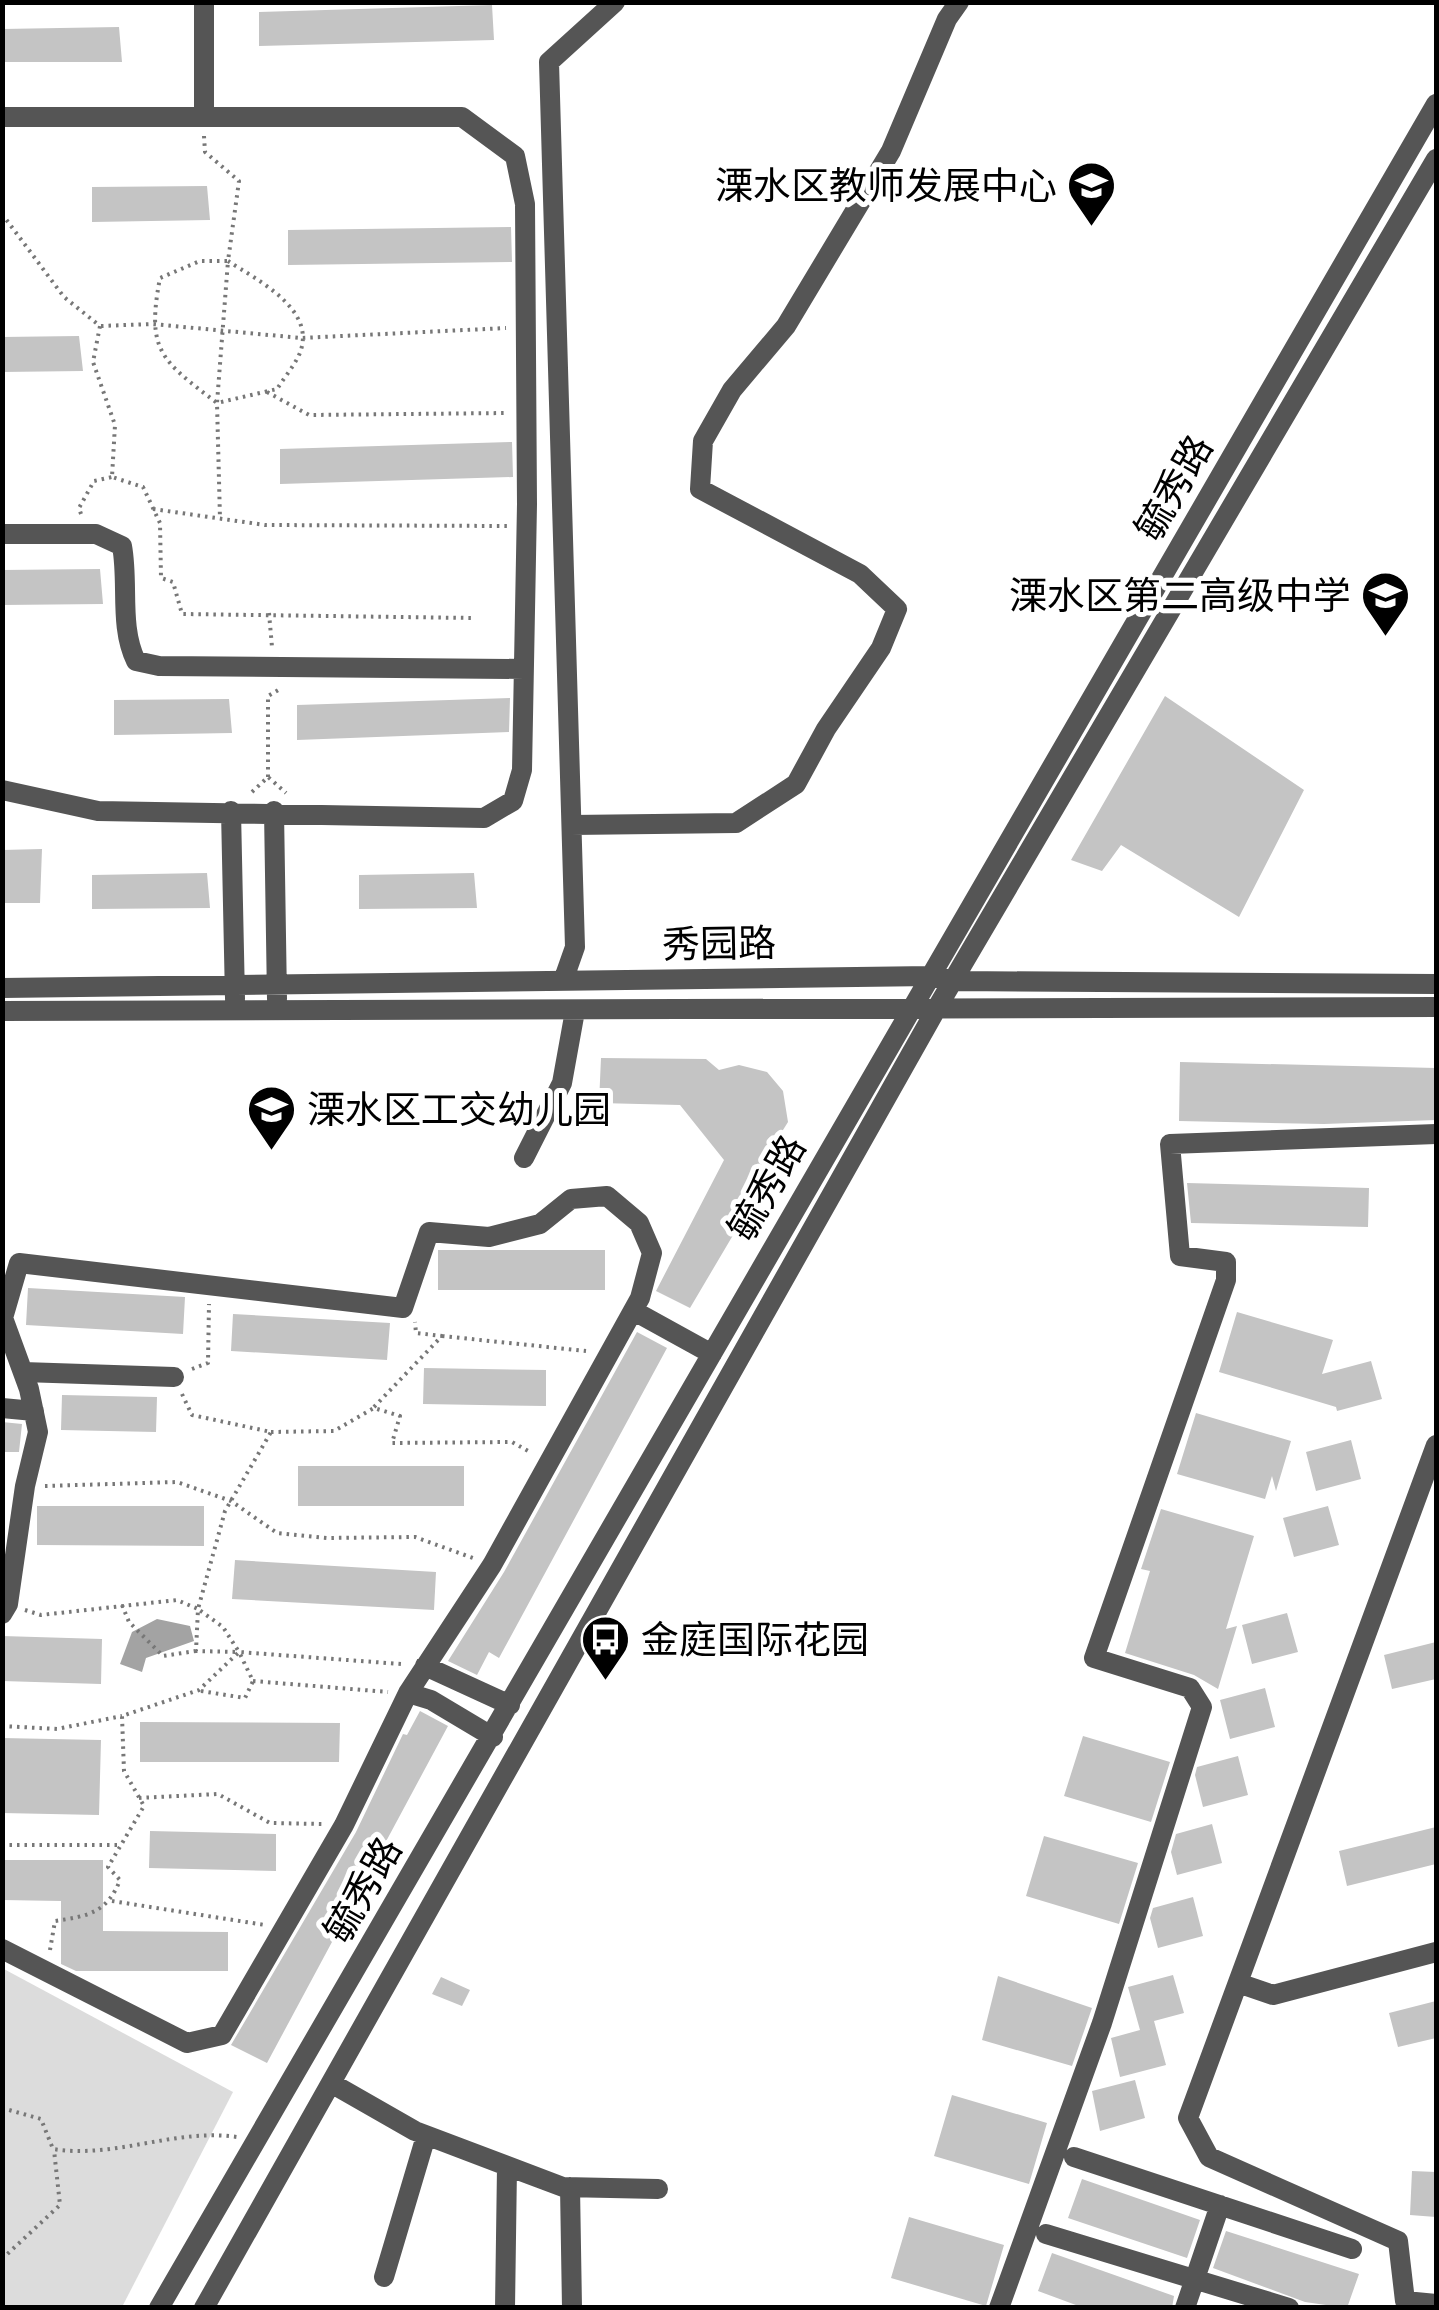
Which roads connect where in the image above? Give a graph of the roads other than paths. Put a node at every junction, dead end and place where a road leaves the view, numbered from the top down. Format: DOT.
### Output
graph roads {
  1 [pos="204,2"];
  2 [pos="615,2"];
  3 [pos="959,2"];
  4 [pos="1436,104"];
  5 [pos="204,115"];
  6 [pos="2,117"];
  7 [pos="1436,159"];
  8 [pos="2,534"];
  9 [pos="524,669"];
  10 [pos="2,790"];
  11 [pos="230,811"];
  12 [pos="274,811"];
  13 [pos="572,825"];
  14 [pos="931,976"];
  15 [pos="563,981"];
  16 [pos="956,981"];
  17 [pos="1436,984"];
  18 [pos="235,985"];
  19 [pos="278,985"];
  20 [pos="2,988"];
  21 [pos="938,1006"];
  22 [pos="1436,1007"];
  23 [pos="2,1011"];
  24 [pos="235,1011"];
  25 [pos="276,1011"];
  26 [pos="576,1011"];
  27 [pos="909,1011"];
  28 [pos="1436,1134"];
  29 [pos="524,1158"];
  30 [pos="634,1311"];
  31 [pos="712,1354"];
  32 [pos="23,1372"];
  33 [pos="174,1376"];
  34 [pos="2,1408"];
  35 [pos="34,1411"];
  36 [pos="1436,1444"];
  37 [pos="5,1609"];
  38 [pos="425,1666"];
  39 [pos="408,1694"];
  40 [pos="510,1705"];
  41 [pos="493,1738"];
  42 [pos="2,1948"];
  43 [pos="1436,1952"];
  44 [pos="1238,1983"];
  45 [pos="331,2083"];
  46 [pos="426,2136"];
  47 [pos="1074,2157"];
  48 [pos="506,2166"];
  49 [pos="570,2187"];
  50 [pos="658,2189"];
  51 [pos="1220,2205"];
  52 [pos="1046,2234"];
  53 [pos="1352,2249"];
  54 [pos="384,2277"];
  55 [pos="1194,2281"];
  56 [pos="1436,2304"];
  57 [pos="159,2308"];
  58 [pos="204,2308"];
  59 [pos="505,2308"];
  60 [pos="572,2308"];
  61 [pos="999,2308"];
  62 [pos="1185,2308"];
  63 [pos="1290,2308"];
  1 -- 5 [label="street"];
  2 -- 13 [label="street"];
  3 -- 13 [label="street"];
  4 -- 14 [label="street, 毓秀路"];
  5 -- 6 [label="street"];
  5 -- 9 [label="street"];
  7 -- 16 [label="street, 毓秀路"];
  8 -- 9 [label="street"];
  9 -- 12 [label="street"];
  10 -- 11 [label="street"];
  11 -- 12 [label="street"];
  11 -- 18 [label="street"];
  12 -- 19 [label="street"];
  13 -- 15 [label="street"];
  14 -- 15 [label="street, 秀园路"];
  14 -- 16 [label="street, 秀园路"];
  14 -- 27 [label="street, 毓秀路"];
  15 -- 19 [label="street, 秀园路"];
  16 -- 17 [label="street, 秀园路"];
  16 -- 21 [label="street, 毓秀路"];
  18 -- 19 [label="street, 秀园路"];
  18 -- 20 [label="street, 秀园路"];
  18 -- 24 [label="street"];
  19 -- 25 [label="street"];
  21 -- 22 [label="street, 秀园路"];
  21 -- 27 [label="street, 秀园路"];
  21 -- 45 [label="street, 毓秀路"];
  23 -- 24 [label="street, 秀园路"];
  24 -- 25 [label="street, 秀园路"];
  25 -- 26 [label="street, 秀园路"];
  26 -- 27 [label="street, 秀园路"];
  26 -- 29 [label="street"];
  27 -- 31 [label="street, 毓秀路"];
  28 -- 61 [label="street"];
  30 -- 31 [label="street"];
  30 -- 32 [label="street"];
  30 -- 38 [label="street"];
  31 -- 40 [label="street, 毓秀路"];
  32 -- 33 [label="street"];
  32 -- 35 [label="street"];
  34 -- 35 [label="street"];
  35 -- 37 [label="street"];
  36 -- 44 [label="street"];
  38 -- 39 [label="street"];
  38 -- 40 [label="street"];
  39 -- 41 [label="street"];
  39 -- 42 [label="street"];
  40 -- 41 [label="street, 毓秀路"];
  41 -- 57 [label="street, 毓秀路"];
  43 -- 44 [label="street"];
  44 -- 56 [label="street"];
  45 -- 46 [label="street"];
  45 -- 58 [label="street, 毓秀路"];
  46 -- 48 [label="street"];
  46 -- 54 [label="street"];
  47 -- 51 [label="street"];
  48 -- 49 [label="street"];
  48 -- 59 [label="street"];
  49 -- 50 [label="street"];
  49 -- 60 [label="street"];
  51 -- 53 [label="street"];
  51 -- 55 [label="street"];
  52 -- 55 [label="street"];
  55 -- 62 [label="street"];
  55 -- 63 [label="street"];
}
